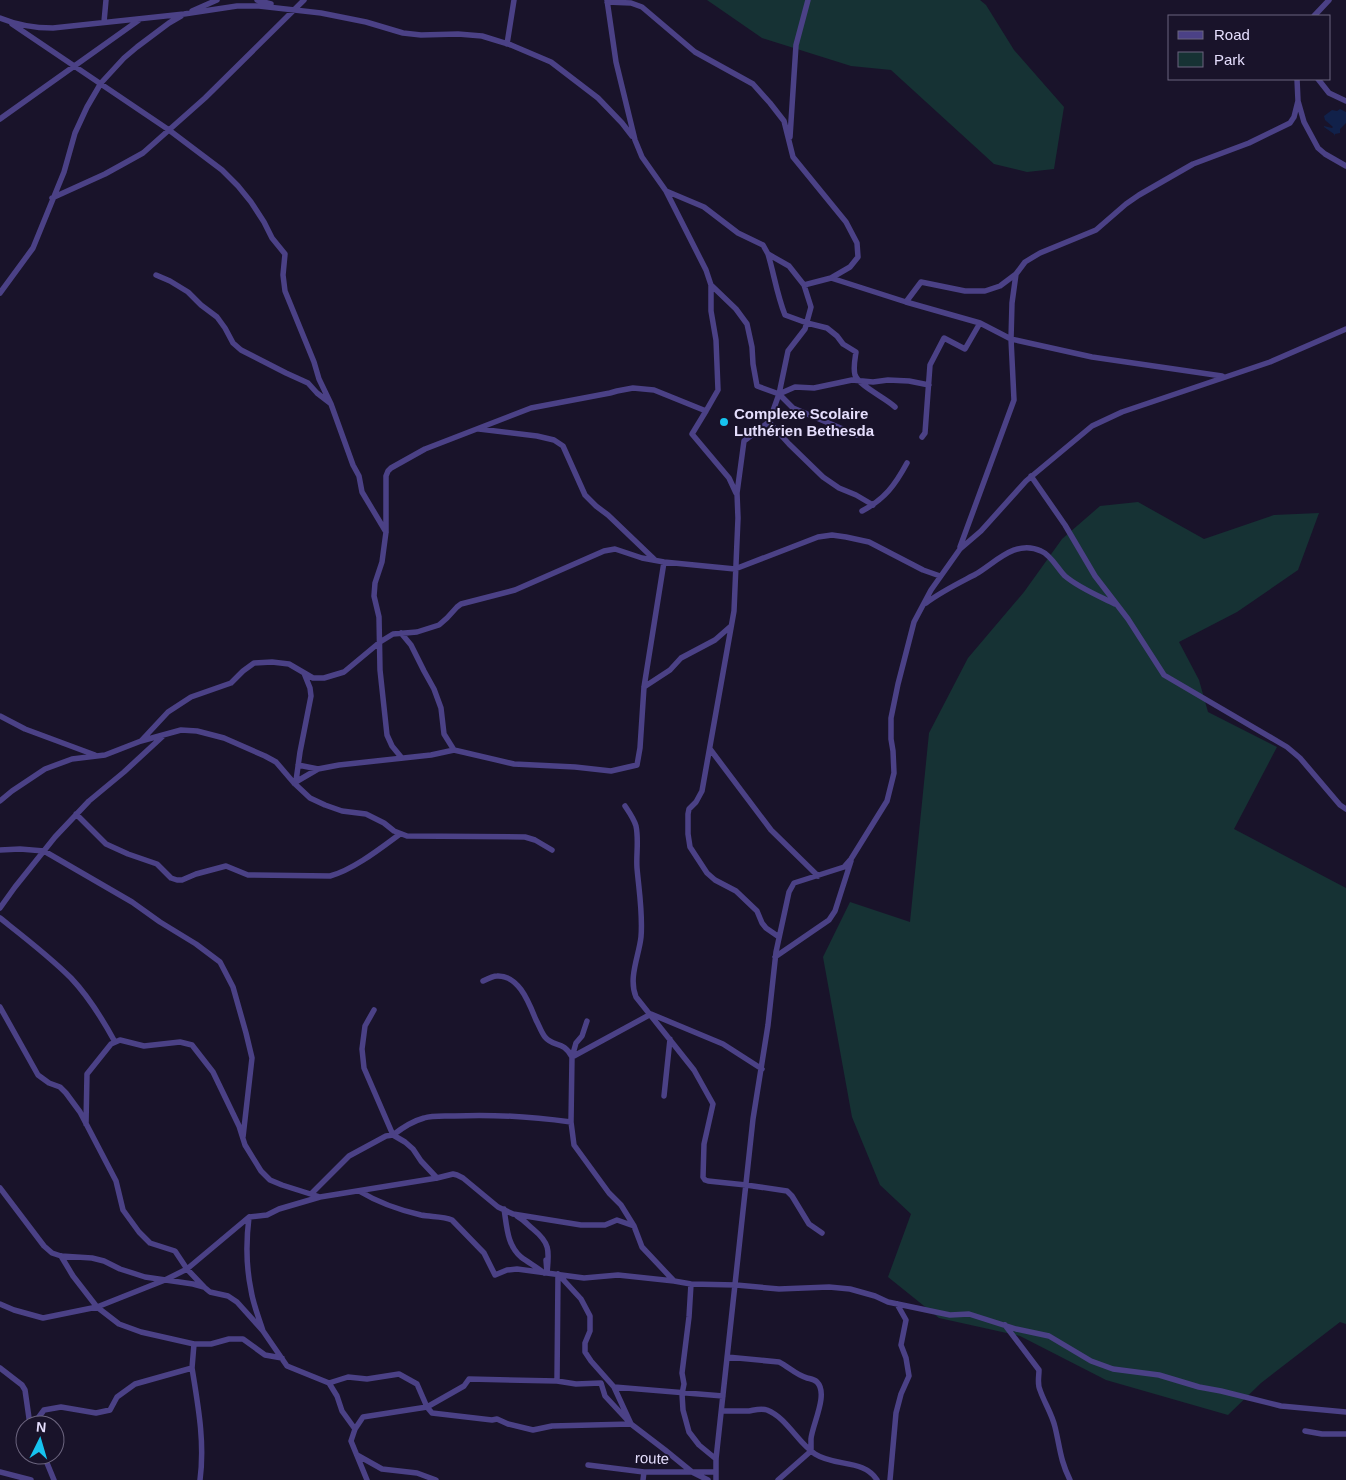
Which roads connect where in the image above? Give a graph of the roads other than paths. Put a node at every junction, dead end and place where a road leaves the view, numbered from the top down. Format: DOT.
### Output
graph roads {
  1 [pos="106,0"];
  2 [pos="217,0"];
  3 [pos="257,0"];
  4 [pos="304,0"];
  5 [pos="514,0"];
  6 [pos="808,0"];
  7 [pos="1328,0"];
  8 [pos="607,1"];
  9 [pos="282,8"];
  10 [pos="294,9"];
  11 [pos="184,14"];
  12 [pos="1315,15"];
  13 [pos="0,18"];
  14 [pos="140,19"];
  15 [pos="8,21"];
  16 [pos="104,22"];
  17 [pos="507,44"];
  18 [pos="72,66"];
  19 [pos="1297,80"];
  20 [pos="1319,80"];
  21 [pos="100,84"];
  22 [pos="1298,101"];
  23 [pos="1346,101"];
  24 [pos="0,119"];
  25 [pos="168,130"];
  26 [pos="635,140"];
  27 [pos="793,157"];
  28 [pos="1346,166"];
  29 [pos="666,190"];
  30 [pos="52,198"];
  31 [pos="768,254"];
  32 [pos="1016,274"];
  33 [pos="156,275"];
  34 [pos="831,278"];
  35 [pos="711,284"];
  36 [pos="804,285"];
  37 [pos="0,293"];
  38 [pos="906,302"];
  39 [pos="807,323"];
  40 [pos="980,323"];
  41 [pos="1346,329"];
  42 [pos="1011,339"];
  43 [pos="1224,376"];
  44 [pos="859,381"];
  45 [pos="929,385"];
  46 [pos="779,394"];
  47 [pos="331,404"];
  48 [pos="895,407"];
  49 [pos="706,411"];
  50 [pos="769,422"];
  51 [pos="477,429"];
  52 [pos="857,434"];
  53 [pos="922,437"];
  54 [pos="907,463"];
  55 [pos="1031,476"];
  56 [pos="736,493"];
  57 [pos="872,505"];
  58 [pos="862,511"];
  59 [pos="386,532"];
  60 [pos="960,549"];
  61 [pos="655,560"];
  62 [pos="664,562"];
  63 [pos="735,569"];
  64 [pos="940,576"];
  65 [pos="925,604"];
  66 [pos="1117,605"];
  67 [pos="731,626"];
  68 [pos="400,633"];
  69 [pos="380,642"];
  70 [pos="304,673"];
  71 [pos="644,687"];
  72 [pos="0,716"];
  73 [pos="165,734"];
  74 [pos="141,741"];
  75 [pos="710,749"];
  76 [pos="454,750"];
  77 [pos="97,756"];
  78 [pos="401,757"];
  79 [pos="298,765"];
  80 [pos="318,769"];
  81 [pos="295,782"];
  82 [pos="0,801"];
  83 [pos="625,806"];
  84 [pos="1346,809"];
  85 [pos="76,814"];
  86 [pos="400,834"];
  87 [pos="0,850"];
  88 [pos="44,850"];
  89 [pos="552,850"];
  90 [pos="851,859"];
  91 [pos="818,876"];
  92 [pos="0,908"];
  93 [pos="0,918"];
  94 [pos="779,937"];
  95 [pos="775,957"];
  96 [pos="483,981"];
  97 [pos="0,1007"];
  98 [pos="374,1010"];
  99 [pos="651,1014"];
  100 [pos="587,1021"];
  101 [pos="670,1039"];
  102 [pos="115,1042"];
  103 [pos="572,1057"];
  104 [pos="762,1068"];
  105 [pos="664,1096"];
  106 [pos="571,1122"];
  107 [pos="86,1124"];
  108 [pos="393,1135"];
  109 [pos="243,1137"];
  110 [pos="437,1178"];
  111 [pos="746,1185"];
  112 [pos="0,1188"];
  113 [pos="359,1191"];
  114 [pos="311,1194"];
  115 [pos="320,1198"];
  116 [pos="504,1210"];
  117 [pos="513,1214"];
  118 [pos="249,1217"];
  119 [pos="634,1226"];
  120 [pos="822,1233"];
  121 [pos="61,1256"];
  122 [pos="546,1260"];
  123 [pos="188,1270"];
  124 [pos="546,1273"];
  125 [pos="558,1274"];
  126 [pos="166,1280"];
  127 [pos="674,1281"];
  128 [pos="691,1284"];
  129 [pos="736,1285"];
  130 [pos="204,1287"];
  131 [pos="0,1304"];
  132 [pos="897,1304"];
  133 [pos="97,1307"];
  134 [pos="1005,1325"];
  135 [pos="263,1331"];
  136 [pos="194,1344"];
  137 [pos="728,1357"];
  138 [pos="282,1358"];
  139 [pos="0,1368"];
  140 [pos="192,1368"];
  141 [pos="557,1381"];
  142 [pos="329,1383"];
  143 [pos="614,1387"];
  144 [pos="682,1392"];
  145 [pos="723,1396"];
  146 [pos="427,1407"];
  147 [pos="722,1411"];
  148 [pos="1346,1412"];
  149 [pos="30,1415"];
  150 [pos="40,1415"];
  151 [pos="631,1424"];
  152 [pos="355,1429"];
  153 [pos="1305,1431"];
  154 [pos="1346,1434"];
  155 [pos="812,1451"];
  156 [pos="357,1454"];
  157 [pos="716,1459"];
  158 [pos="48,1465"];
  159 [pos="588,1465"];
  160 [pos="0,1472"];
  161 [pos="644,1472"];
  162 [pos="692,1472"];
  163 [pos="715,1472"];
  164 [pos="54,1478"];
  165 [pos="31,1480"];
  166 [pos="200,1480"];
  167 [pos="367,1480"];
  168 [pos="436,1480"];
  169 [pos="643,1480"];
  170 [pos="708,1480"];
  171 [pos="716,1480"];
  172 [pos="778,1480"];
  173 [pos="877,1480"];
  174 [pos="890,1480"];
  175 [pos="1070,1480"];
  1 -- 16 [label="street"];
  2 -- 11 [label="street"];
  3 -- 9 [label="street"];
  4 -- 10 [label="street"];
  5 -- 17 [label="street"];
  6 -- 27 [label="street"];
  7 -- 12 [label="street"];
  8 -- 26 [label="street"];
  8 -- 27 [label="street"];
  9 -- 10 [label="street"];
  9 -- 11 [label="street"];
  10 -- 17 [label="street"];
  10 -- 25 [label="street"];
  11 -- 14 [label="street"];
  11 -- 21 [label="street"];
  13 -- 15 [label="street"];
  14 -- 16 [label="street"];
  14 -- 18 [label="street"];
  15 -- 16 [label="street"];
  15 -- 18 [label="street"];
  17 -- 26 [label="street"];
  18 -- 21 [label="street"];
  18 -- 24 [label="street"];
  19 -- 22 [label="street"];
  20 -- 23 [label="street"];
  21 -- 25 [label="street"];
  21 -- 30 [label="street"];
  22 -- 28 [label="street"];
  22 -- 32 [label="street"];
  25 -- 30 [label="street"];
  25 -- 47 [label="street"];
  26 -- 29 [label="street"];
  27 -- 34 [label="street"];
  29 -- 31 [label="street"];
  29 -- 35 [label="street"];
  30 -- 37 [label="street"];
  31 -- 36 [label="street"];
  31 -- 39 [label="street"];
  32 -- 38 [label="street"];
  32 -- 42 [label="street"];
  33 -- 47 [label="street"];
  34 -- 36 [label="street"];
  34 -- 38 [label="street"];
  35 -- 46 [label="street"];
  35 -- 49 [label="street"];
  36 -- 39 [label="street"];
  38 -- 40 [label="street"];
  39 -- 44 [label="street"];
  39 -- 46 [label="street"];
  40 -- 42 [label="street"];
  40 -- 45 [label="street"];
  41 -- 43 [label="street"];
  42 -- 43 [label="street"];
  42 -- 60 [label="street"];
  43 -- 55 [label="street"];
  44 -- 45 [label="street"];
  44 -- 46 [label="street"];
  44 -- 48 [label="street"];
  45 -- 53 [label="street"];
  46 -- 50 [label="street"];
  46 -- 52 [label="street"];
  47 -- 59 [label="street"];
  49 -- 51 [label="street"];
  49 -- 56 [label="street"];
  50 -- 56 [label="street"];
  50 -- 57 [label="street"];
  51 -- 59 [label="street"];
  51 -- 61 [label="street"];
  54 -- 57 [label="street"];
  55 -- 60 [label="street"];
  55 -- 66 [label="street"];
  56 -- 63 [label="street"];
  57 -- 58 [label="street"];
  59 -- 69 [label="street"];
  60 -- 64 [label="street"];
  61 -- 62 [label="street"];
  61 -- 68 [label="street"];
  62 -- 63 [label="street"];
  62 -- 71 [label="street"];
  63 -- 64 [label="street"];
  63 -- 67 [label="street"];
  64 -- 65 [label="street"];
  65 -- 66 [label="street"];
  65 -- 90 [label="street"];
  66 -- 84 [label="street"];
  67 -- 71 [label="street"];
  67 -- 75 [label="street"];
  68 -- 69 [label="street"];
  68 -- 76 [label="street"];
  69 -- 70 [label="street"];
  69 -- 78 [label="street"];
  70 -- 74 [label="street"];
  70 -- 79 [label="street"];
  71 -- 76 [label="street"];
  72 -- 77 [label="street"];
  73 -- 74 [label="street"];
  73 -- 81 [label="street"];
  73 -- 85 [label="street"];
  74 -- 77 [label="street"];
  75 -- 91 [label="street"];
  75 -- 94 [label="street"];
  76 -- 78 [label="street"];
  77 -- 82 [label="street"];
  78 -- 80 [label="street"];
  79 -- 80 [label="street"];
  79 -- 81 [label="street"];
  80 -- 81 [label="street"];
  81 -- 86 [label="street"];
  83 -- 99 [label="street"];
  85 -- 86 [label="street"];
  85 -- 88 [label="street"];
  86 -- 89 [label="street"];
  87 -- 88 [label="street"];
  88 -- 92 [label="street"];
  88 -- 109 [label="street"];
  90 -- 91 [label="street"];
  90 -- 95 [label="street"];
  91 -- 94 [label="street"];
  93 -- 102 [label="street"];
  94 -- 95 [label="street"];
  95 -- 104 [label="street"];
  96 -- 103 [label="street"];
  97 -- 107 [label="street"];
  98 -- 108 [label="street"];
  99 -- 101 [label="street"];
  99 -- 103 [label="street"];
  99 -- 104 [label="street"];
  100 -- 103 [label="street"];
  101 -- 105 [label="street"];
  101 -- 111 [label="street"];
  102 -- 107 [label="street"];
  102 -- 109 [label="street"];
  103 -- 106 [label="street"];
  104 -- 111 [label="street"];
  106 -- 108 [label="street"];
  106 -- 119 [label="street"];
  107 -- 123 [label="street"];
  108 -- 110 [label="street"];
  108 -- 114 [label="street"];
  109 -- 114 [label="street"];
  110 -- 113 [label="street"];
  110 -- 116 [label="street"];
  111 -- 120 [label="street"];
  111 -- 129 [label="street"];
  112 -- 121 [label="street"];
  113 -- 115 [label="street"];
  113 -- 124 [label="street"];
  114 -- 115 [label="street"];
  115 -- 118 [label="street"];
  116 -- 117 [label="street"];
  116 -- 124 [label="street"];
  117 -- 119 [label="street"];
  117 -- 124 [label="street"];
  118 -- 123 [label="street"];
  118 -- 135 [label="street"];
  119 -- 127 [label="street"];
  121 -- 126 [label="street"];
  121 -- 133 [label="street"];
  122 -- 124 [label="street"];
  123 -- 126 [label="street"];
  123 -- 130 [label="street"];
  124 -- 125 [label="street"];
  125 -- 127 [label="street"];
  125 -- 141 [label="street"];
  125 -- 143 [label="street"];
  126 -- 130 [label="street"];
  126 -- 133 [label="street"];
  127 -- 128 [label="street"];
  128 -- 129 [label="street"];
  128 -- 144 [label="street"];
  129 -- 132 [label="street"];
  129 -- 137 [label="street"];
  130 -- 135 [label="street"];
  131 -- 133 [label="street"];
  132 -- 134 [label="street"];
  132 -- 174 [label="street"];
  133 -- 136 [label="street"];
  134 -- 148 [label="street"];
  134 -- 175 [label="street"];
  135 -- 138 [label="street"];
  136 -- 138 [label="street"];
  136 -- 140 [label="street"];
  137 -- 145 [label="street"];
  137 -- 155 [label="street"];
  138 -- 142 [label="street"];
  139 -- 149 [label="street"];
  140 -- 150 [label="street"];
  140 -- 166 [label="street"];
  141 -- 146 [label="street"];
  141 -- 151 [label="street"];
  142 -- 146 [label="street"];
  142 -- 152 [label="street"];
  143 -- 144 [label="street"];
  143 -- 151 [label="street"];
  144 -- 145 [label="street"];
  144 -- 157 [label="street"];
  145 -- 147 [label="street"];
  146 -- 151 [label="street"];
  146 -- 152 [label="street"];
  147 -- 155 [label="street"];
  147 -- 157 [label="street"];
  151 -- 162 [label="street"];
  152 -- 156 [label="street"];
  153 -- 154 [label="street"];
  155 -- 172 [label="street"];
  155 -- 173 [label="street"];
  156 -- 167 [label="street"];
  156 -- 168 [label="street"];
  157 -- 163 [label="street"];
  158 -- 164 [label="street"];
  159 -- 161 [label="street, route"];
  160 -- 165 [label="street"];
  161 -- 162 [label="street, route"];
  161 -- 169 [label="street"];
  162 -- 163 [label="street, route"];
  162 -- 170 [label="street"];
  163 -- 171 [label="street"];
}
